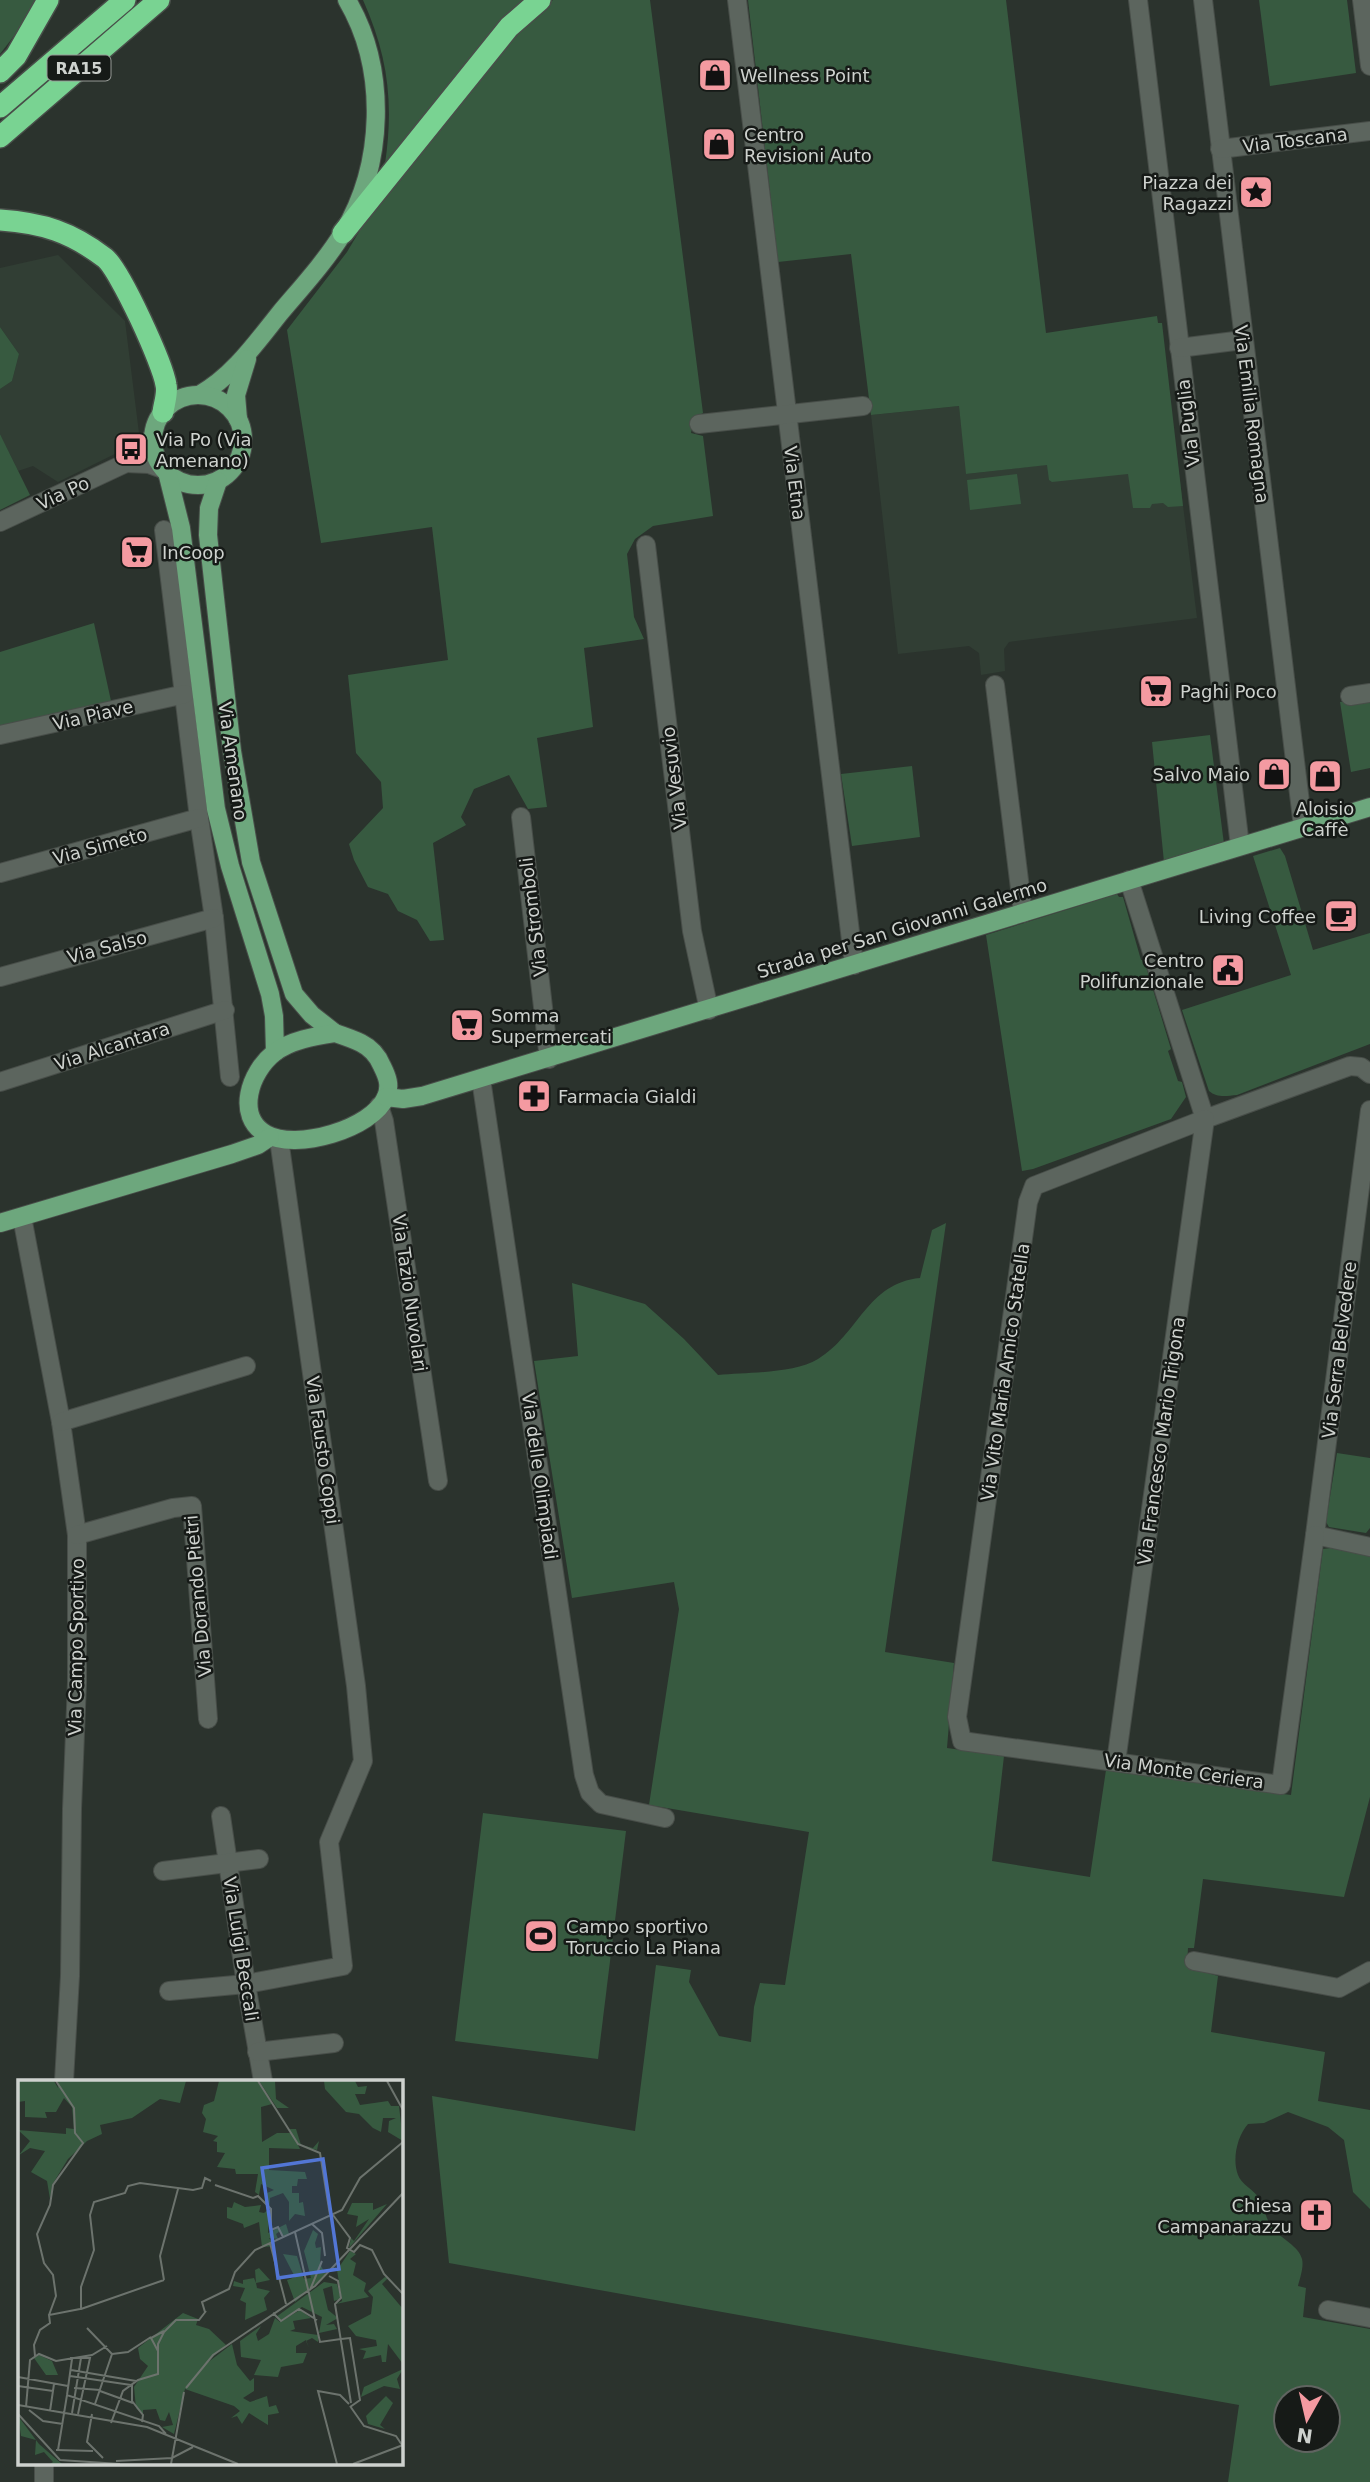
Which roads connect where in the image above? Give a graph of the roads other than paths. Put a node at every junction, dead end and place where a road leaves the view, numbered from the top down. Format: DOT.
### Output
graph roads {
  1 [pos="48,0"];
  2 [pos="125,0"];
  3 [pos="159,0"];
  4 [pos="347,0"];
  5 [pos="540,0"];
  6 [pos="737,0"];
  7 [pos="1138,0"];
  8 [pos="1202,0"];
  9 [pos="1362,0"];
  10 [pos="1370,66"];
  11 [pos="0,72"];
  12 [pos="0,107"];
  13 [pos="1370,131"];
  14 [pos="0,137"];
  15 [pos="1220,149"];
  16 [pos="0,219"];
  17 [pos="343,233"];
  18 [pos="1243,340"];
  19 [pos="255,343"];
  20 [pos="1179,348"];
  21 [pos="199,395"];
  22 [pos="863,406"];
  23 [pos="163,412"];
  24 [pos="787,414"];
  25 [pos="238,419"];
  26 [pos="699,424"];
  27 [pos="153,436"];
  28 [pos="126,463"];
  29 [pos="165,470"];
  30 [pos="218,481"];
  31 [pos="0,522"];
  32 [pos="164,530"];
  33 [pos="646,545"];
  34 [pos="995,685"];
  35 [pos="1370,693"];
  36 [pos="185,694"];
  37 [pos="1350,696"];
  38 [pos="0,736"];
  39 [pos="1370,807"];
  40 [pos="521,817"];
  41 [pos="199,818"];
  42 [pos="1303,827"];
  43 [pos="1240,846"];
  44 [pos="0,873"];
  45 [pos="1129,880"];
  46 [pos="1023,913"];
  47 [pos="214,918"];
  48 [pos="854,965"];
  49 [pos="0,976"];
  50 [pos="225,1010"];
  51 [pos="709,1010"];
  52 [pos="335,1033"];
  53 [pos="275,1052"];
  54 [pos="549,1059"];
  55 [pos="1370,1074"];
  56 [pos="230,1077"];
  57 [pos="388,1077"];
  58 [pos="481,1079"];
  59 [pos="0,1082"];
  60 [pos="447,1089"];
  61 [pos="383,1102"];
  62 [pos="1370,1110"];
  63 [pos="249,1118"];
  64 [pos="1205,1119"];
  65 [pos="275,1138"];
  66 [pos="232,1154"];
  67 [pos="22,1217"];
  68 [pos="0,1223"];
  69 [pos="246,1366"];
  70 [pos="61,1422"];
  71 [pos="438,1481"];
  72 [pos="77,1535"];
  73 [pos="1315,1535"];
  74 [pos="1370,1547"];
  75 [pos="208,1719"];
  76 [pos="962,1741"];
  77 [pos="1116,1762"];
  78 [pos="221,1816"];
  79 [pos="665,1818"];
  80 [pos="259,1859"];
  81 [pos="227,1863"];
  82 [pos="163,1871"];
  83 [pos="1194,1961"];
  84 [pos="1370,1971"];
  85 [pos="246,1984"];
  86 [pos="169,1991"];
  87 [pos="334,2043"];
  88 [pos="257,2052"];
  89 [pos="64,2080"];
  90 [pos="263,2080"];
  91 [pos="1328,2310"];
  92 [pos="1370,2318"];
  93 [pos="44,2464"];
  94 [pos="44,2482"];
  1 -- 11 [label="highway"];
  2 -- 12 [label="highway, RA15"];
  3 -- 14 [label="highway, RA15"];
  4 -- 17 [label="main road"];
  5 -- 17 [label="highway"];
  6 -- 24 [label="street, Via Etna"];
  7 -- 20 [label="street, Via Puglia"];
  8 -- 15 [label="street, Via Emilia Romagna"];
  9 -- 10 [label="street"];
  13 -- 15 [label="street, Via Toscana"];
  15 -- 18 [label="street, Via Emilia Romagna"];
  16 -- 23 [label="highway"];
  17 -- 19 [label="main road"];
  18 -- 20 [label="street"];
  18 -- 42 [label="street, Via Emilia Romagna"];
  19 -- 21 [label="main road"];
  19 -- 25 [label="main road"];
  20 -- 43 [label="street, Via Puglia"];
  21 -- 23 [label="main road"];
  21 -- 25 [label="main road"];
  22 -- 24 [label="street"];
  23 -- 27 [label="main road"];
  24 -- 26 [label="street"];
  24 -- 48 [label="street, Via Etna"];
  25 -- 30 [label="main road"];
  27 -- 28 [label="street"];
  27 -- 29 [label="main road"];
  28 -- 29 [label="street"];
  28 -- 31 [label="street, Via Po"];
  29 -- 30 [label="main road"];
  29 -- 53 [label="main road, Via Amenano"];
  30 -- 52 [label="main road, Via Amenano"];
  32 -- 36 [label="street"];
  33 -- 51 [label="street, Via Vesuvio"];
  34 -- 46 [label="street"];
  35 -- 37 [label="street"];
  36 -- 38 [label="street, Via Piave"];
  36 -- 41 [label="street"];
  39 -- 42 [label="main road, Strada per San Giovanni Galermo"];
  40 -- 54 [label="street, Via Stromboli"];
  41 -- 44 [label="street, Via Simeto"];
  41 -- 47 [label="street"];
  42 -- 43 [label="main road, Strada per San Giovanni Galermo"];
  43 -- 45 [label="main road, Strada per San Giovanni Galermo"];
  45 -- 46 [label="main road, Strada per San Giovanni Galermo"];
  45 -- 64 [label="street"];
  46 -- 48 [label="main road, Strada per San Giovanni Galermo"];
  47 -- 49 [label="street, Via Salso"];
  47 -- 50 [label="street"];
  48 -- 51 [label="main road, Strada per San Giovanni Galermo"];
  50 -- 56 [label="street"];
  50 -- 59 [label="street, Via Alcantara"];
  51 -- 54 [label="main road, Strada per San Giovanni Galermo"];
  52 -- 53 [label="main road"];
  52 -- 57 [label="main road"];
  53 -- 63 [label="main road"];
  54 -- 58 [label="main road, Strada per San Giovanni Galermo"];
  55 -- 64 [label="street"];
  57 -- 60 [label="main road"];
  57 -- 61 [label="main road"];
  58 -- 60 [label="main road, Strada per San Giovanni Galermo"];
  58 -- 79 [label="street, Via delle Olimpiadi"];
  60 -- 61 [label="main road"];
  61 -- 65 [label="main road"];
  61 -- 71 [label="street, Via Tazio Nuvolari"];
  62 -- 73 [label="street, Via Serra Belvedere"];
  63 -- 65 [label="main road"];
  63 -- 66 [label="main road"];
  64 -- 76 [label="street, Via Vito Maria Amico Statella"];
  64 -- 77 [label="street, Via Francesco Mario Trigona"];
  65 -- 66 [label="main road"];
  65 -- 85 [label="street, Via Fausto Coppi"];
  66 -- 67 [label="main road"];
  67 -- 68 [label="main road"];
  67 -- 70 [label="street, Via Campo Sportivo"];
  69 -- 70 [label="street"];
  70 -- 72 [label="street, Via Campo Sportivo"];
  72 -- 75 [label="street, Via Dorando Pietri"];
  72 -- 89 [label="street, Via Campo Sportivo"];
  73 -- 74 [label="street"];
  73 -- 77 [label="street, Via Monte Ceriera"];
  76 -- 77 [label="street, Via Monte Ceriera"];
  78 -- 81 [label="street, Via Luigi Beccali"];
  80 -- 81 [label="street"];
  81 -- 82 [label="street"];
  81 -- 85 [label="street, Via Luigi Beccali"];
  83 -- 84 [label="street"];
  85 -- 86 [label="street"];
  85 -- 88 [label="street, Via Luigi Beccali"];
  87 -- 88 [label="street"];
  88 -- 90 [label="street, Via Luigi Beccali"];
  91 -- 92 [label="street"];
  93 -- 94 [label="street"];
}
